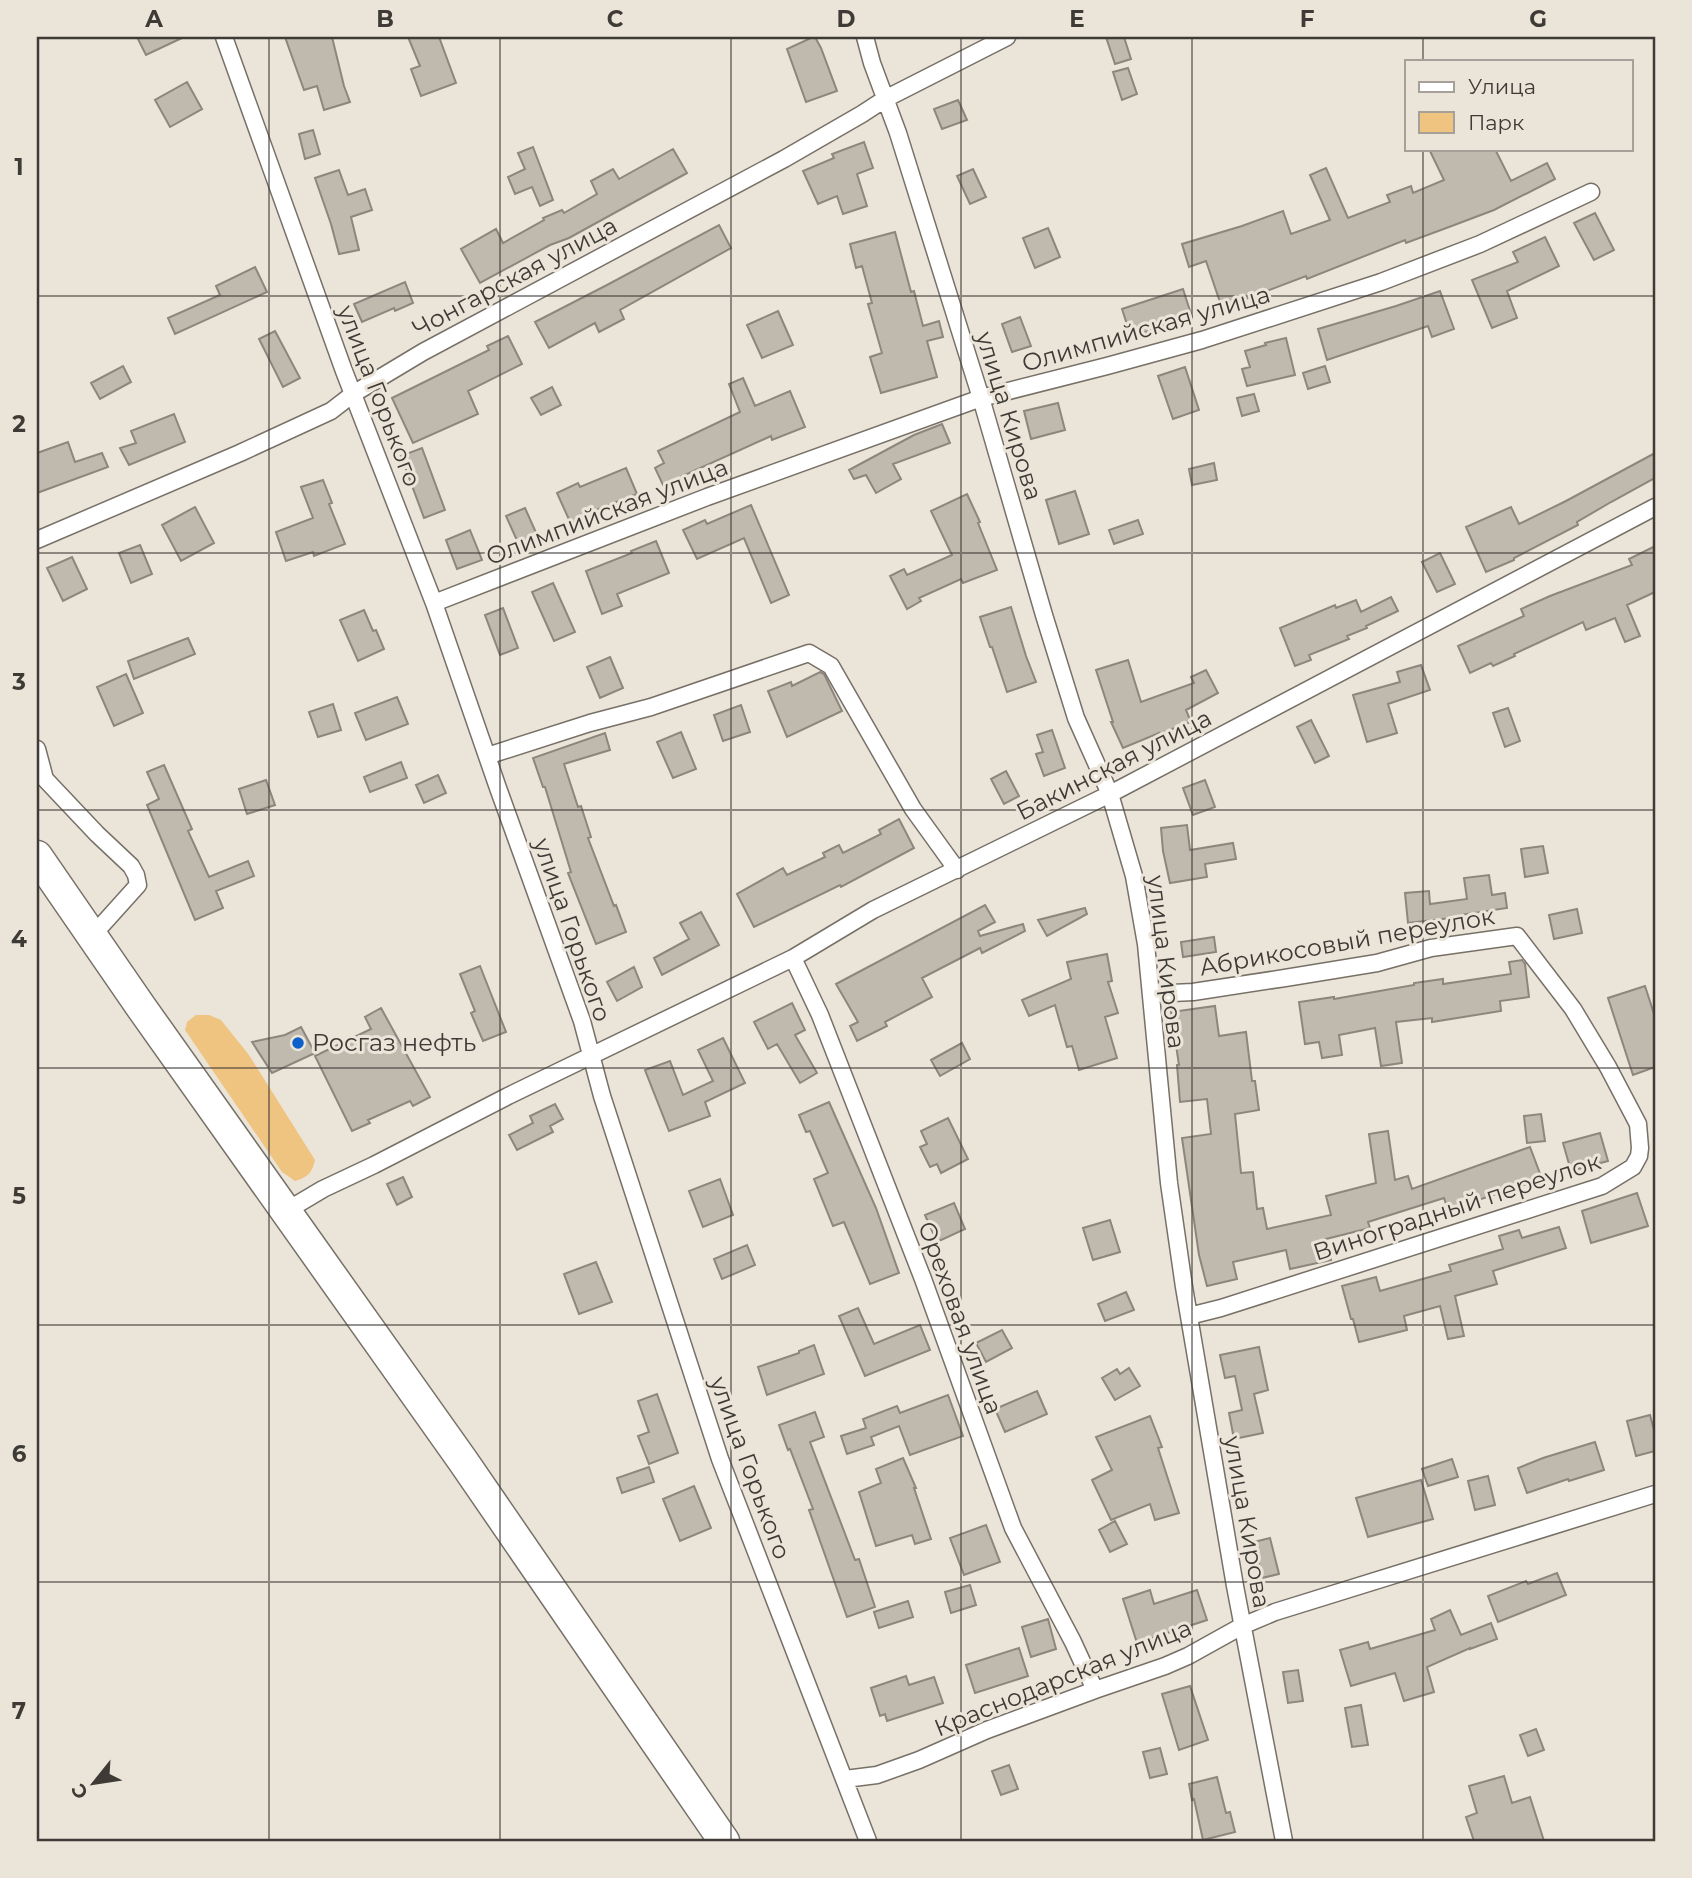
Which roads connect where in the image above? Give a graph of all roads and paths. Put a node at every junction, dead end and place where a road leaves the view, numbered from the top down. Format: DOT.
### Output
graph roads {
  1 [pos="224,37"];
  2 [pos="865,37"];
  3 [pos="1007,37"];
  4 [pos="885,99"];
  5 [pos="1591,192"];
  6 [pos="353,394"];
  7 [pos="981,398"];
  8 [pos="1655,507"];
  9 [pos="37,540"];
  10 [pos="434,603"];
  11 [pos="37,749"];
  12 [pos="487,756"];
  13 [pos="1110,794"];
  14 [pos="37,856"];
  15 [pos="957,870"];
  16 [pos="93,935"];
  17 [pos="793,958"];
  18 [pos="1152,994"];
  19 [pos="591,1057"];
  20 [pos="1608,1067"];
  21 [pos="286,1211"];
  22 [pos="1189,1316"];
  23 [pos="1655,1494"];
  24 [pos="1242,1626"];
  25 [pos="1095,1690"];
  26 [pos="845,1779"];
  27 [pos="724,1841"];
  28 [pos="868,1841"];
  29 [pos="1284,1841"];
  1 -- 6 [label="street, улица Горького"];
  2 -- 4 [label="street, улица Кирова"];
  3 -- 4 [label="street, Чонгарская улица"];
  4 -- 6 [label="street, Чонгарская улица"];
  4 -- 7 [label="street, улица Кирова"];
  5 -- 7 [label="street, Олимпийская улица"];
  6 -- 9 [label="street, Чонгарская улица"];
  6 -- 10 [label="street, улица Горького"];
  7 -- 10 [label="street, Олимпийская улица"];
  7 -- 13 [label="street, улица Кирова"];
  8 -- 13 [label="street, Бакинская улица"];
  10 -- 12 [label="street, улица Горького"];
  11 -- 16 [label="street"];
  12 -- 15 [label="street"];
  12 -- 19 [label="street, улица Горького"];
  13 -- 15 [label="street, Бакинская улица"];
  13 -- 18 [label="street, улица Кирова"];
  14 -- 16 [label="highway"];
  15 -- 17 [label="street, Бакинская улица"];
  16 -- 21 [label="highway"];
  17 -- 19 [label="street, Бакинская улица"];
  17 -- 25 [label="street, Ореховая улица"];
  18 -- 20 [label="street, Абрикосовый переулок"];
  18 -- 22 [label="street, улица Кирова"];
  19 -- 21 [label="street, Бакинская улица"];
  19 -- 26 [label="street, улица Горького"];
  20 -- 22 [label="street, Виноградный переулок"];
  21 -- 27 [label="highway"];
  22 -- 24 [label="street, улица Кирова"];
  23 -- 24 [label="street, Краснодарская улица"];
  24 -- 25 [label="street, Краснодарская улица"];
  24 -- 29 [label="street, улица Кирова"];
  25 -- 26 [label="street, Краснодарская улица"];
  26 -- 28 [label="street, улица Горького"];
}
